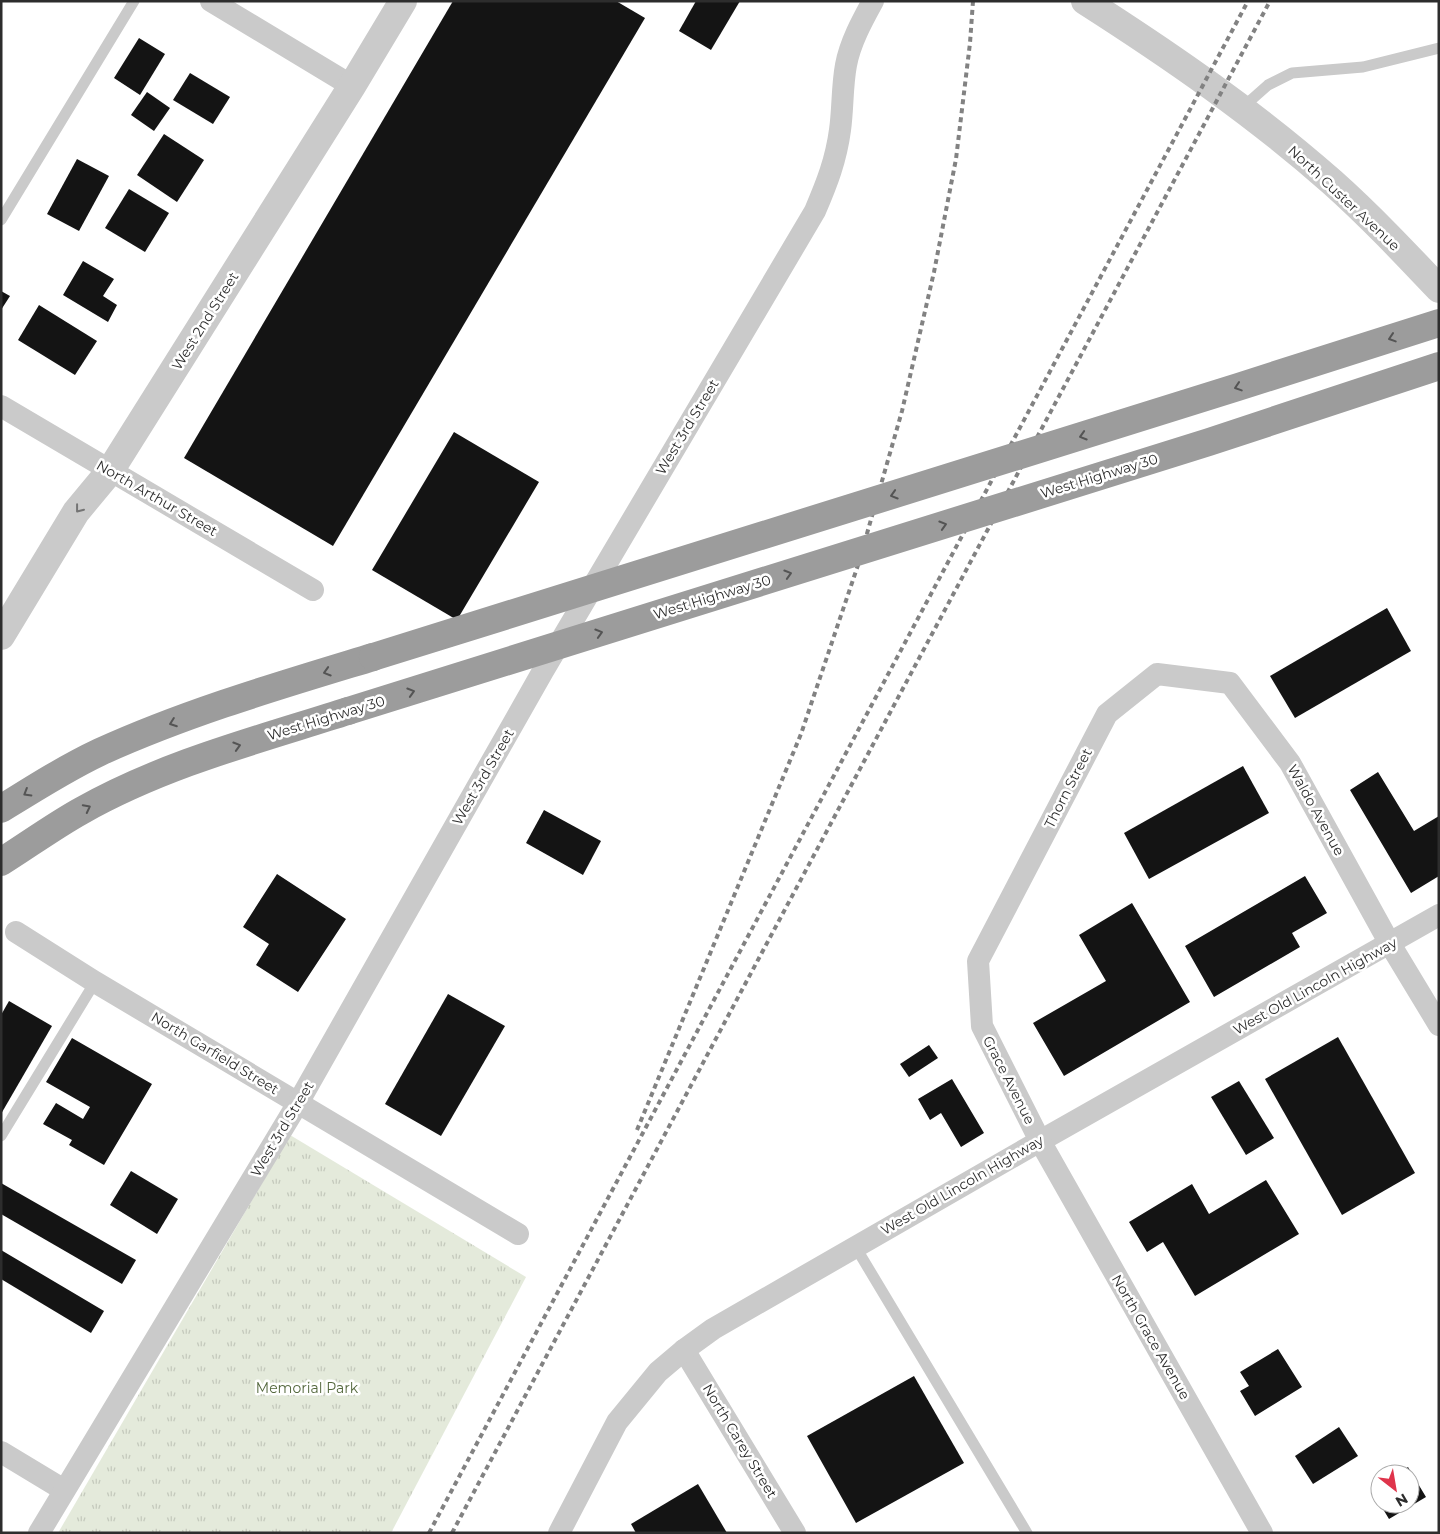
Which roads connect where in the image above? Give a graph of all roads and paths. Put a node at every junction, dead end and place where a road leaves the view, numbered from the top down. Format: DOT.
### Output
graph roads {
  1 [pos="134,1"];
  2 [pos="212,1"];
  3 [pos="403,1"];
  4 [pos="874,1"];
  5 [pos="1085,1"];
  6 [pos="1439,48"];
  7 [pos="352,86"];
  8 [pos="1232,100"];
  9 [pos="1,220"];
  10 [pos="1439,289"];
  11 [pos="1439,323"];
  12 [pos="1439,366"];
  13 [pos="1,406"];
  14 [pos="110,471"];
  15 [pos="313,590"];
  16 [pos="1,636"];
  17 [pos="1230,683"];
  18 [pos="1,809"];
  19 [pos="1,862"];
  20 [pos="1439,916"];
  21 [pos="16,932"];
  22 [pos="1390,944"];
  23 [pos="95,982"];
  24 [pos="980,987"];
  25 [pos="1439,1025"];
  26 [pos="298,1103"];
  27 [pos="1,1136"];
  28 [pos="1040,1141"];
  29 [pos="518,1234"];
  30 [pos="855,1246"];
  31 [pos="684,1350"];
  32 [pos="1,1452"];
  33 [pos="64,1490"];
  34 [pos="39,1533"];
  35 [pos="559,1533"];
  36 [pos="795,1533"];
  37 [pos="1027,1533"];
  38 [pos="1262,1533"];
  1 -- 9 [label="lane"];
  2 -- 7 [label="street"];
  3 -- 7 [label="street, West 2nd Street"];
  4 -- 26 [label="street, West 3rd Street"];
  5 -- 8 [label="street, North Custer Avenue"];
  6 -- 8 [label="lane"];
  7 -- 14 [label="street, West 2nd Street"];
  8 -- 10 [label="street, North Custer Avenue"];
  11 -- 18 [label="highway, one-way, bridge"];
  19 -- 12 [label="highway, West Highway 30, one-way, bridge"];
  13 -- 14 [label="street, North Arthur Street"];
  14 -- 15 [label="street, North Arthur Street"];
  14 -- 16 [label="street, West 2nd Street, one-way"];
  17 -- 22 [label="street, Waldo Avenue"];
  17 -- 24 [label="street, Thorn Street"];
  20 -- 22 [label="street, West Old Lincoln Highway"];
  21 -- 23 [label="street, North Garfield Street"];
  22 -- 25 [label="street, Waldo Avenue"];
  22 -- 28 [label="street, West Old Lincoln Highway"];
  23 -- 26 [label="street, North Garfield Street"];
  23 -- 27 [label="lane"];
  24 -- 28 [label="street, Grace Avenue"];
  26 -- 29 [label="street, North Garfield Street"];
  26 -- 33 [label="street, West 3rd Street"];
  28 -- 30 [label="street, West Old Lincoln Highway"];
  28 -- 38 [label="street, North Grace Avenue"];
  30 -- 31 [label="street, West Old Lincoln Highway"];
  30 -- 37 [label="lane"];
  31 -- 35 [label="street, West Old Lincoln Highway"];
  31 -- 36 [label="street, North Carey Street"];
  32 -- 33 [label="street"];
  33 -- 34 [label="street, West 3rd Street"];
}
